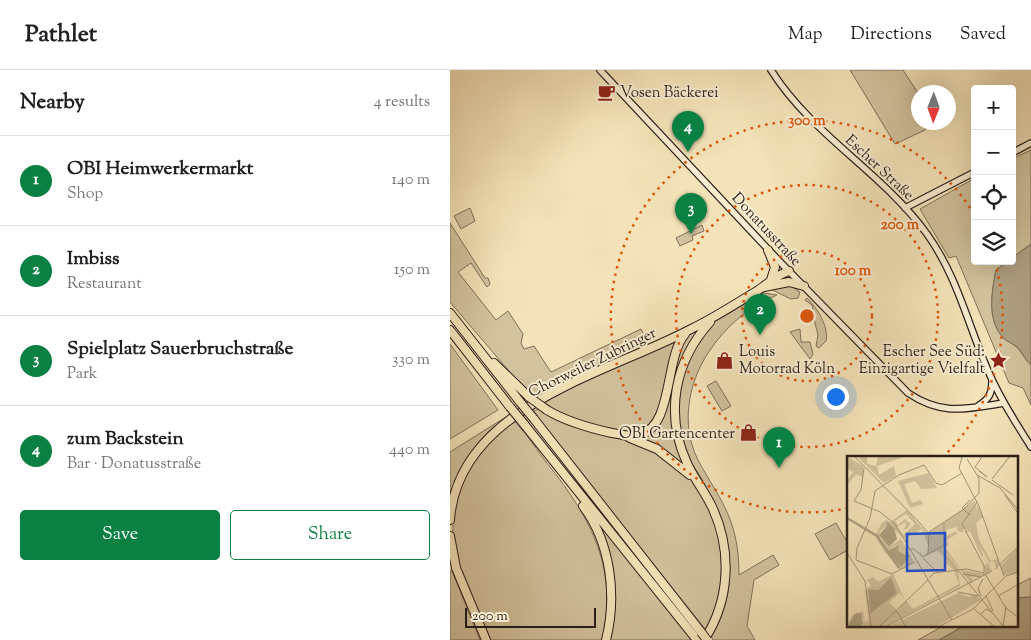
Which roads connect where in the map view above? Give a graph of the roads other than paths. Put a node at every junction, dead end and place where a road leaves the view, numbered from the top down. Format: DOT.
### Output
graph roads {
  1 [pos="600,70"];
  2 [pos="771,70"];
  3 [pos="1031,143"];
  4 [pos="1016,151"];
  5 [pos="971,174"];
  6 [pos="905,208"];
  7 [pos="768,250"];
  8 [pos="789,271"];
  9 [pos="771,280"];
  10 [pos="804,286"];
  11 [pos="764,287"];
  12 [pos="450,313"];
  13 [pos="715,316"];
  14 [pos="450,330"];
  15 [pos="464,331"];
  16 [pos="688,331"];
  17 [pos="992,378"];
  18 [pos="1004,403"];
  19 [pos="977,407"];
  20 [pos="605,431"];
  21 [pos="1031,447"];
  22 [pos="559,468"];
  23 [pos="695,480"];
  24 [pos="450,520"];
  25 [pos="450,536"];
  26 [pos="699,638"];
  27 [pos="486,640"];
  28 [pos="606,640"];
  29 [pos="707,640"];
  1 -- 7 [label="main road, Donatusstraße"];
  2 -- 6 [label="main road, Escher Straße"];
  3 -- 4 [label="main road"];
  5 -- 6 [label="main road"];
  6 -- 17 [label="main road, Escher Straße"];
  7 -- 8 [label="main road, Donatusstraße"];
  7 -- 9 [label="highway"];
  8 -- 9 [label="highway, Chorweiler Zubringer"];
  8 -- 10 [label="main road, Donatusstraße"];
  8 -- 11 [label="highway"];
  9 -- 11 [label="highway, Chorweiler Zubringer"];
  10 -- 11 [label="highway"];
  10 -- 19 [label="main road, Donatusstraße"];
  11 -- 13 [label="highway, Chorweiler Zubringer"];
  12 -- 15 [label="highway"];
  13 -- 16 [label="highway, Chorweiler Zubringer"];
  13 -- 23 [label="highway, Chorweiler Zubringer"];
  14 -- 22 [label="highway, bridge"];
  15 -- 20 [label="highway, bridge"];
  15 -- 26 [label="highway, bridge"];
  16 -- 20 [label="highway"];
  16 -- 24 [label="highway, Chorweiler Zubringer"];
  17 -- 18 [label="main road, Escher Straße"];
  17 -- 19 [label="main road"];
  18 -- 19 [label="main road, Donatusstraße"];
  18 -- 21 [label="main road, Escher Straße"];
  20 -- 23 [label="highway"];
  22 -- 26 [label="highway"];
  22 -- 28 [label="highway"];
  23 -- 26 [label="highway, Chorweiler Zubringer"];
  25 -- 27 [label="highway"];
  26 -- 29 [label="highway, bridge"];
}
